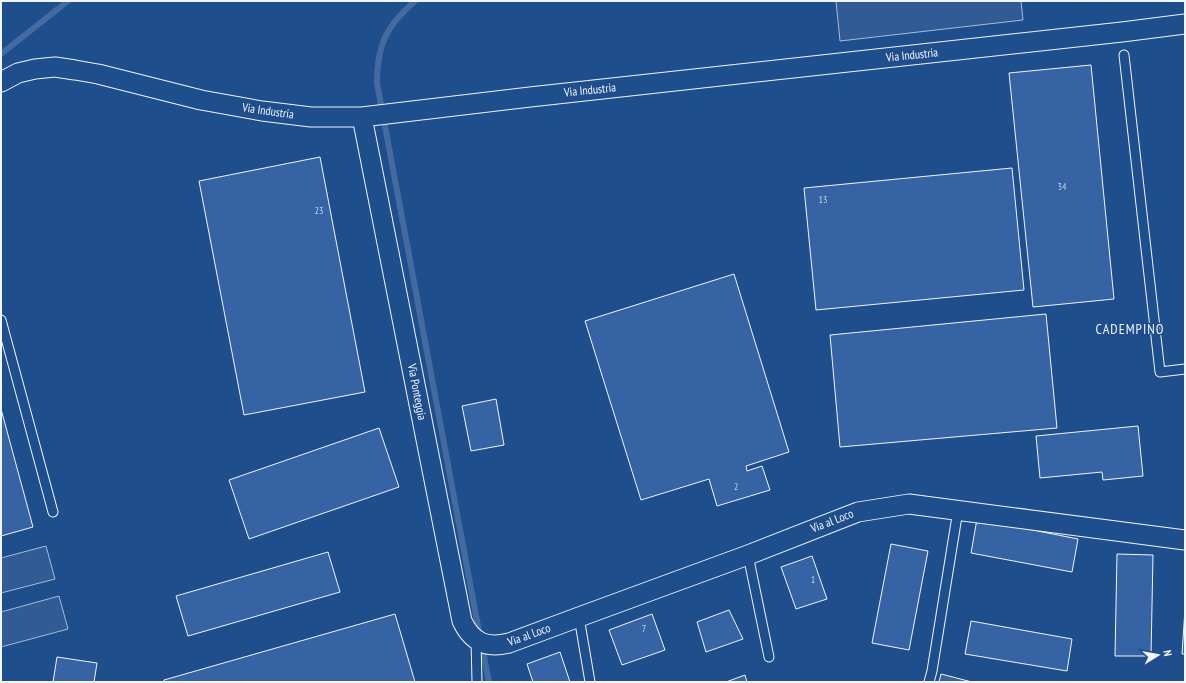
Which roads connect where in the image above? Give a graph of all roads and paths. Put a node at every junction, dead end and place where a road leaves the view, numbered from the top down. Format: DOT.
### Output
graph roads {
  1 [pos="1185,24"];
  2 [pos="1124,55"];
  3 [pos="1,82"];
  4 [pos="367,116"];
  5 [pos="1,320"];
  6 [pos="1185,369"];
  7 [pos="958,510"];
  8 [pos="53,512"];
  9 [pos="1185,540"];
  10 [pos="748,555"];
  11 [pos="579,616"];
  12 [pos="476,640"];
  13 [pos="769,656"];
  14 [pos="477,682"];
  15 [pos="590,682"];
  16 [pos="929,682"];
  1 -- 4 [label="street, Via Industria"];
  2 -- 6 [label="lane"];
  3 -- 4 [label="street, Via Industria"];
  4 -- 12 [label="street, Via Ponteggia"];
  5 -- 8 [label="lane"];
  7 -- 9 [label="street, Via al Loco"];
  7 -- 10 [label="street, Via al Loco"];
  7 -- 16 [label="lane"];
  10 -- 11 [label="street, Via al Loco"];
  10 -- 13 [label="lane"];
  11 -- 12 [label="street, Via al Loco"];
  11 -- 15 [label="lane"];
  12 -- 14 [label="lane"];
}
